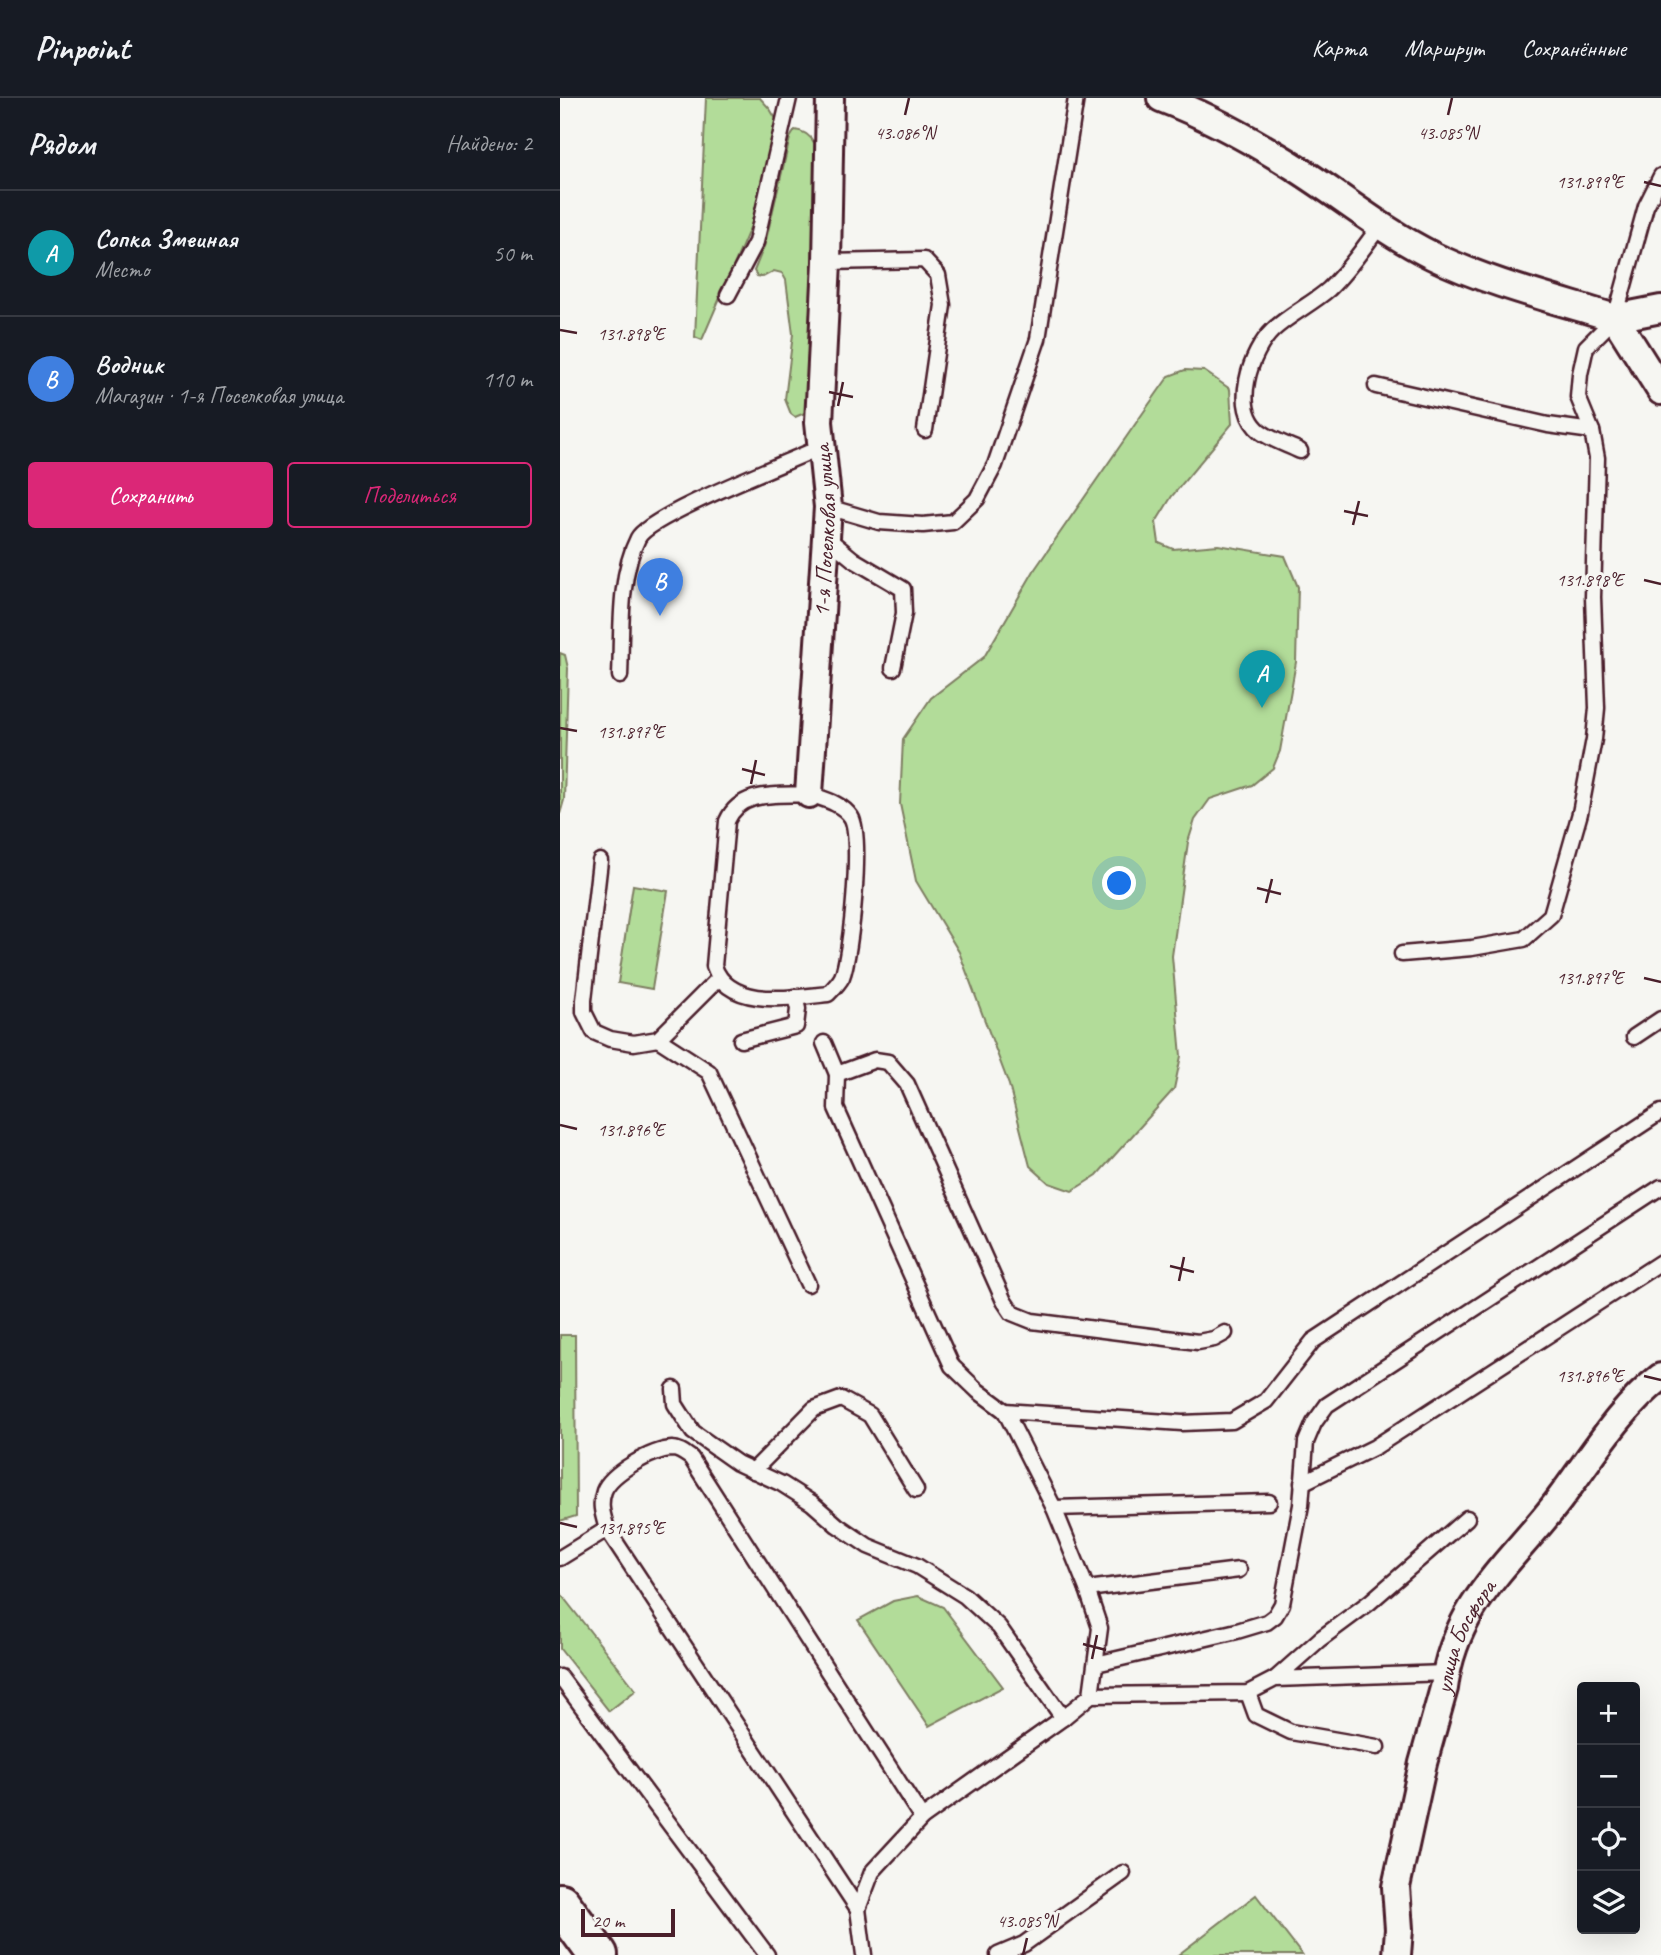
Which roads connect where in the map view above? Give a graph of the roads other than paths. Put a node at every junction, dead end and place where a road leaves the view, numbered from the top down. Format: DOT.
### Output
graph roads {
  1 [pos="789,98"];
  2 [pos="831,98"];
  3 [pos="1076,98"];
  4 [pos="1161,98"];
  5 [pos="1661,176"];
  6 [pos="1380,226"];
  7 [pos="827,262"];
  8 [pos="728,295"];
  9 [pos="1661,309"];
  10 [pos="1615,318"];
  11 [pos="1376,386"];
  12 [pos="1661,391"];
  13 [pos="925,430"];
  14 [pos="1592,431"];
  15 [pos="821,447"];
  16 [pos="1300,452"];
  17 [pos="828,507"];
  18 [pos="826,537"];
  19 [pos="893,668"];
  20 [pos="620,676"];
  21 [pos="809,794"];
  22 [pos="600,861"];
  23 [pos="1402,954"];
  24 [pos="718,979"];
  25 [pos="795,997"];
  26 [pos="1661,1019"];
  27 [pos="1634,1037"];
  28 [pos="658,1039"];
  29 [pos="741,1040"];
  30 [pos="824,1043"];
  31 [pos="837,1074"];
  32 [pos="1661,1112"];
  33 [pos="1661,1187"];
  34 [pos="1661,1262"];
  35 [pos="808,1284"];
  36 [pos="1225,1333"];
  37 [pos="1661,1377"];
  38 [pos="674,1389"];
  39 [pos="1005,1411"];
  40 [pos="753,1471"];
  41 [pos="1302,1483"];
  42 [pos="916,1490"];
  43 [pos="1269,1503"];
  44 [pos="1054,1508"];
  45 [pos="1467,1518"];
  46 [pos="607,1529"];
  47 [pos="560,1558"];
  48 [pos="1239,1570"];
  49 [pos="1087,1589"];
  50 [pos="1096,1664"];
  51 [pos="1446,1673"];
  52 [pos="560,1677"];
  53 [pos="1275,1679"];
  54 [pos="1248,1693"];
  55 [pos="1091,1695"];
  56 [pos="1063,1718"];
  57 [pos="1377,1747"];
  58 [pos="922,1818"];
  59 [pos="1123,1873"];
  60 [pos="560,1903"];
  61 [pos="858,1909"];
  62 [pos="598,1955"];
  63 [pos="766,1955"];
  64 [pos="864,1955"];
  65 [pos="998,1955"];
  66 [pos="1396,1955"];
  1 -- 8 [label="lane"];
  2 -- 7 [label="street, 1-я Поселковая улица"];
  3 -- 17 [label="lane"];
  4 -- 6 [label="street"];
  5 -- 10 [label="lane"];
  6 -- 10 [label="street"];
  6 -- 16 [label="lane"];
  7 -- 13 [label="lane"];
  7 -- 15 [label="street, 1-я Поселковая улица"];
  9 -- 10 [label="street"];
  10 -- 12 [label="street"];
  10 -- 14 [label="lane"];
  11 -- 14 [label="lane"];
  14 -- 23 [label="lane"];
  15 -- 17 [label="street, 1-я Поселковая улица"];
  15 -- 20 [label="lane"];
  17 -- 18 [label="street, 1-я Поселковая улица"];
  18 -- 19 [label="lane"];
  18 -- 21 [label="street, 1-я Поселковая улица"];
  21 -- 24 [label="lane"];
  21 -- 25 [label="lane"];
  22 -- 28 [label="lane"];
  24 -- 25 [label="lane"];
  24 -- 28 [label="lane"];
  25 -- 29 [label="lane"];
  26 -- 27 [label="lane"];
  28 -- 35 [label="lane"];
  30 -- 31 [label="lane"];
  31 -- 36 [label="lane"];
  31 -- 39 [label="lane"];
  32 -- 39 [label="lane"];
  33 -- 41 [label="lane"];
  34 -- 41 [label="lane"];
  37 -- 51 [label="street, улица Босфора"];
  38 -- 40 [label="lane"];
  39 -- 44 [label="lane"];
  40 -- 42 [label="lane"];
  40 -- 56 [label="lane"];
  41 -- 50 [label="lane"];
  43 -- 44 [label="lane"];
  44 -- 49 [label="lane"];
  45 -- 53 [label="lane"];
  46 -- 47 [label="lane"];
  46 -- 58 [label="lane"];
  46 -- 61 [label="lane"];
  48 -- 49 [label="lane"];
  49 -- 50 [label="lane"];
  50 -- 55 [label="lane"];
  51 -- 53 [label="lane"];
  51 -- 66 [label="street, улица Босфора"];
  52 -- 63 [label="lane"];
  53 -- 54 [label="lane"];
  54 -- 55 [label="lane"];
  54 -- 57 [label="lane"];
  55 -- 56 [label="lane"];
  56 -- 58 [label="lane"];
  58 -- 61 [label="lane"];
  59 -- 65 [label="lane"];
  60 -- 62 [label="main road"];
  61 -- 64 [label="lane"];
}
